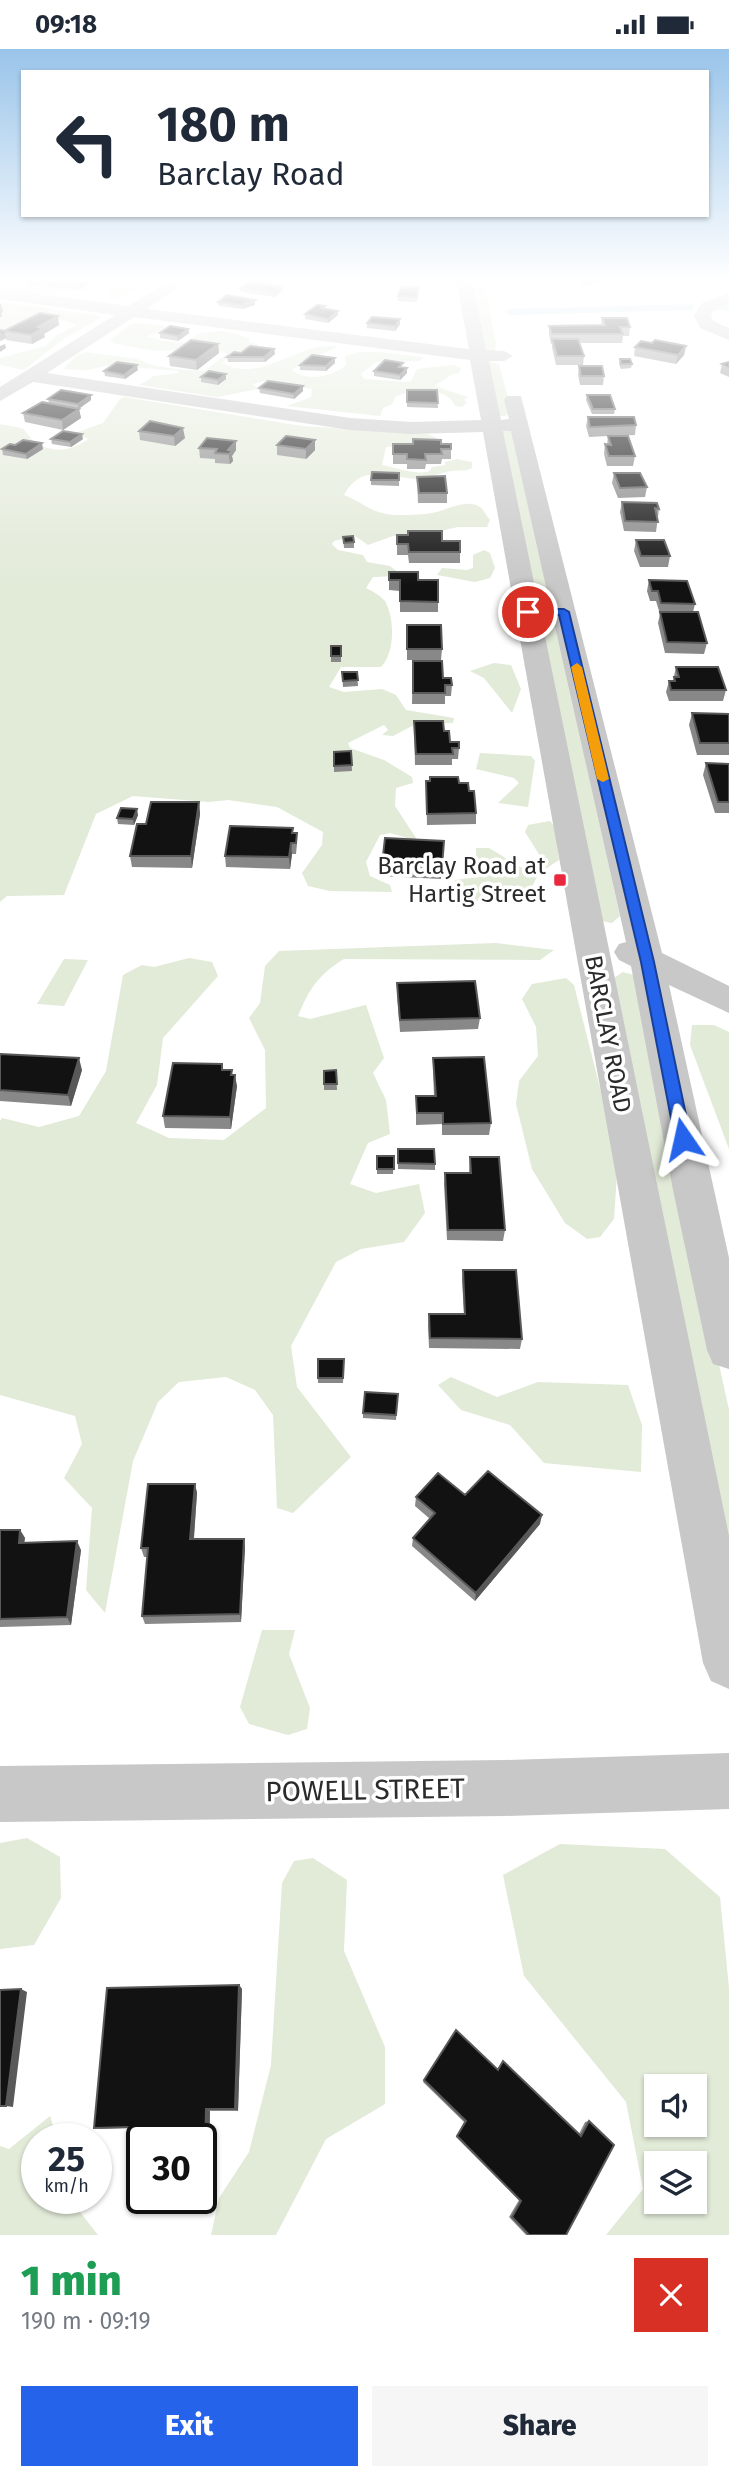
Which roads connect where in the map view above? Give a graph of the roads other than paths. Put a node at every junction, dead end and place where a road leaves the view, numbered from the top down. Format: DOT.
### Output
graph roads {
  1 [pos="22,381"];
  2 [pos="63,381"];
  3 [pos="484,381"];
  4 [pos="511,381"];
  5 [pos="0,395"];
  6 [pos="519,425"];
  7 [pos="492,426"];
  8 [pos="528,612"];
  9 [pos="564,612"];
  10 [pos="587,925"];
  11 [pos="648,962"];
  12 [pos="729,1001"];
  13 [pos="729,1350"];
  14 [pos="729,1663"];
  15 [pos="729,1780"];
  16 [pos="0,1794"];
  1 -- 5 [label="street"];
  2 -- 7 [label="street"];
  3 -- 7 [label="street, BARCLAY ROAD"];
  4 -- 6 [label="street"];
  6 -- 7 [label="street"];
  6 -- 9 [label="street"];
  7 -- 8 [label="street, BARCLAY ROAD"];
  8 -- 9 [label="street"];
  8 -- 10 [label="street, BARCLAY ROAD"];
  9 -- 11 [label="street"];
  10 -- 11 [label="street"];
  10 -- 14 [label="street, BARCLAY ROAD"];
  11 -- 12 [label="street"];
  11 -- 13 [label="street"];
  15 -- 16 [label="street, POWELL STREET"];
}
